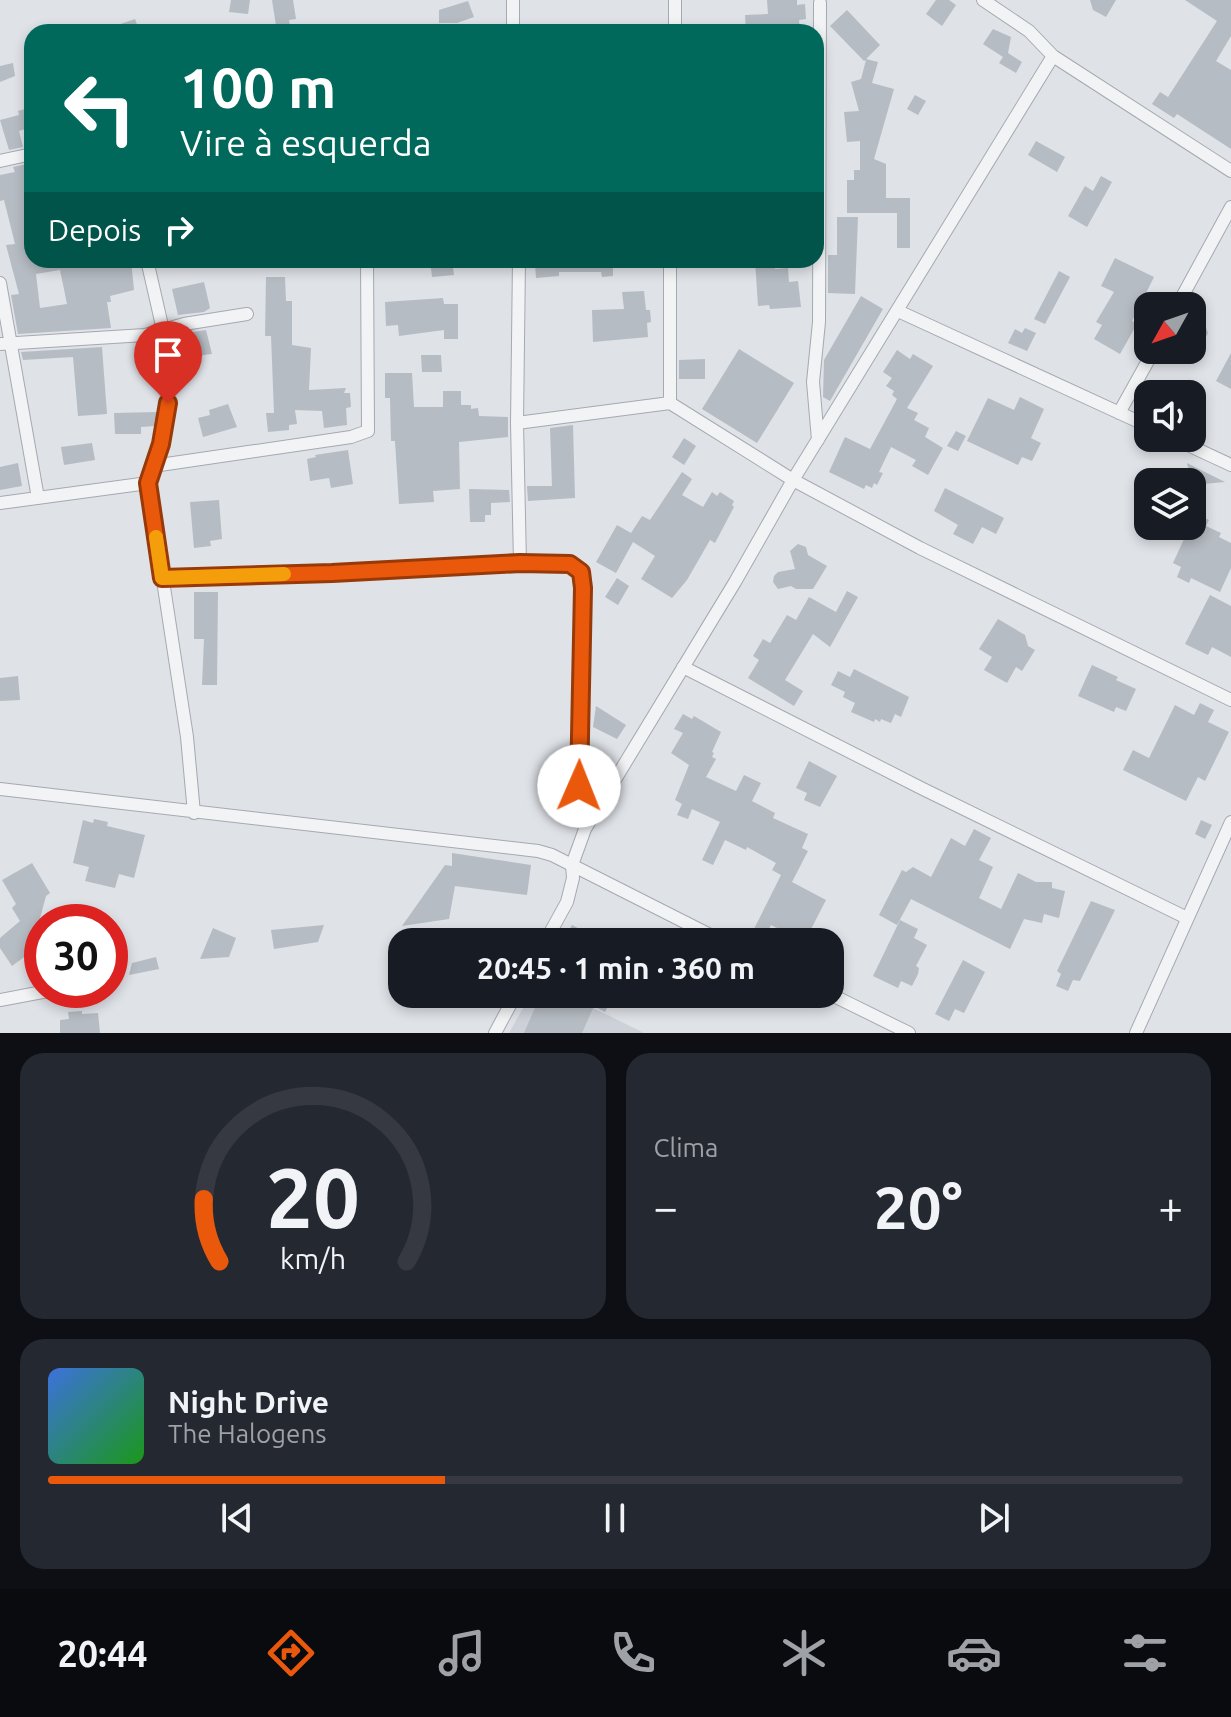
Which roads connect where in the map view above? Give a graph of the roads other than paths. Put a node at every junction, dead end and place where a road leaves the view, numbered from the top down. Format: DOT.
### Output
graph roads {
  1 [pos="513,0"];
  2 [pos="675,0"];
  3 [pos="983,0"];
  4 [pos="820,3"];
  5 [pos="513,24"];
  6 [pos="675,24"];
  7 [pos="820,24"];
  8 [pos="1053,56"];
  9 [pos="24,156"];
  10 [pos="0,161"];
  11 [pos="1231,171"];
  12 [pos="1231,207"];
  13 [pos="149,268"];
  14 [pos="367,268"];
  15 [pos="519,268"];
  16 [pos="670,268"];
  17 [pos="819,268"];
  18 [pos="0,283"];
  19 [pos="1185,292"];
  20 [pos="898,311"];
  21 [pos="247,314"];
  22 [pos="163,330"];
  23 [pos="5,344"];
  24 [pos="1146,364"];
  25 [pos="670,403"];
  26 [pos="1119,413"];
  27 [pos="1134,420"];
  28 [pos="517,423"];
  29 [pos="818,440"];
  30 [pos="1203,452"];
  31 [pos="1231,465"];
  32 [pos="153,466"];
  33 [pos="793,480"];
  34 [pos="148,483"];
  35 [pos="38,498"];
  36 [pos="0,503"];
  37 [pos="520,563"];
  38 [pos="162,578"];
  39 [pos="683,667"];
  40 [pos="1231,700"];
  41 [pos="0,789"];
  42 [pos="194,813"];
  43 [pos="1231,822"];
  44 [pos="585,829"];
  45 [pos="572,865"];
  46 [pos="1187,918"];
  47 [pos="553,928"];
  48 [pos="696,928"];
  49 [pos="24,995"];
  50 [pos="0,1000"];
  51 [pos="844,1001"];
  52 [pos="508,1008"];
  53 [pos="495,1033"];
  54 [pos="909,1033"];
  55 [pos="1136,1033"];
  1 -- 5 [label="street"];
  2 -- 6 [label="street"];
  3 -- 8 [label="street"];
  4 -- 7 [label="street"];
  8 -- 11 [label="street"];
  8 -- 20 [label="street"];
  9 -- 10 [label="street"];
  12 -- 19 [label="street"];
  13 -- 22 [label="street"];
  14 -- 32 [label="street"];
  15 -- 28 [label="street"];
  16 -- 25 [label="street"];
  17 -- 29 [label="street"];
  18 -- 23 [label="street"];
  20 -- 26 [label="street"];
  20 -- 29 [label="street"];
  21 -- 22 [label="street"];
  22 -- 23 [label="street"];
  22 -- 32 [label="street"];
  23 -- 35 [label="street"];
  24 -- 26 [label="street"];
  25 -- 28 [label="street"];
  25 -- 33 [label="street"];
  26 -- 27 [label="street"];
  28 -- 37 [label="street"];
  29 -- 33 [label="street"];
  30 -- 31 [label="street"];
  32 -- 34 [label="street"];
  33 -- 39 [label="street"];
  33 -- 40 [label="street"];
  34 -- 35 [label="street"];
  34 -- 38 [label="street"];
  35 -- 36 [label="street"];
  37 -- 38 [label="street"];
  37 -- 44 [label="street"];
  38 -- 42 [label="street"];
  39 -- 44 [label="street"];
  39 -- 46 [label="street"];
  41 -- 42 [label="street"];
  42 -- 45 [label="street"];
  43 -- 46 [label="street"];
  44 -- 45 [label="street"];
  45 -- 47 [label="street"];
  45 -- 48 [label="street"];
  46 -- 55 [label="street"];
  49 -- 50 [label="street"];
  51 -- 54 [label="street"];
  52 -- 53 [label="street"];
}
